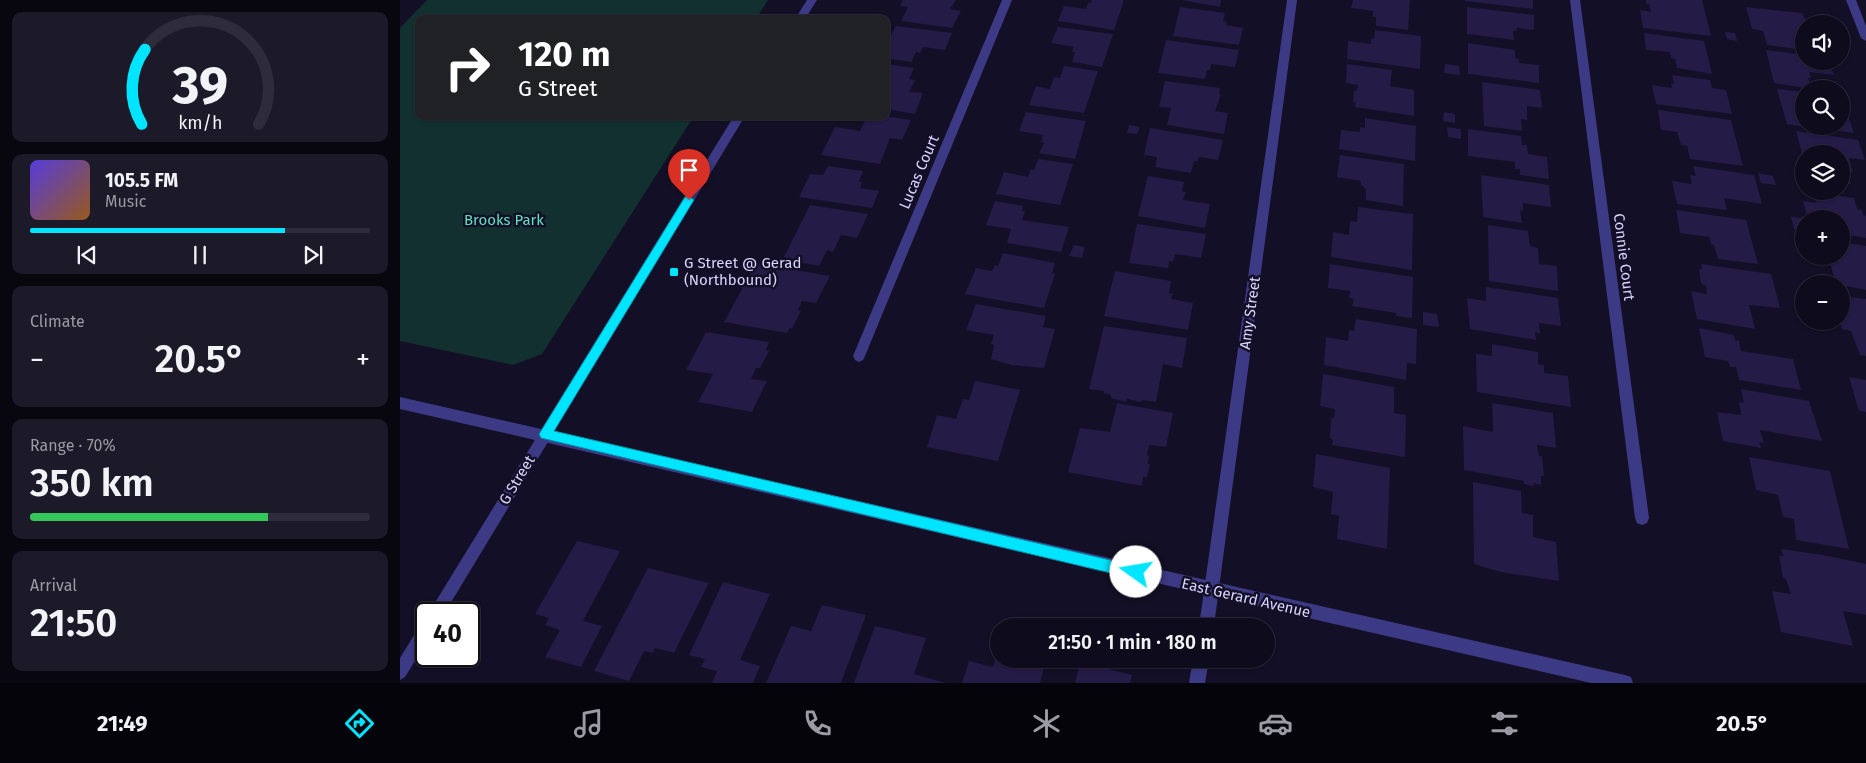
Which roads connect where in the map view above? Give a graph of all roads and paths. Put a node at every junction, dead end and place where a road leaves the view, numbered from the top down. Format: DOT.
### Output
graph roads {
  1 [pos="812,0"];
  2 [pos="1007,0"];
  3 [pos="1292,0"];
  4 [pos="1575,0"];
  5 [pos="1851,0"];
  6 [pos="803,15"];
  7 [pos="1866,38"];
  8 [pos="738,120"];
  9 [pos="859,356"];
  10 [pos="400,404"];
  11 [pos="545,434"];
  12 [pos="1642,518"];
  13 [pos="1212,590"];
  14 [pos="443,602"];
  15 [pos="1207,618"];
  16 [pos="415,647"];
  17 [pos="1200,668"];
  18 [pos="400,672"];
  19 [pos="1197,683"];
  20 [pos="1625,683"];
  1 -- 6 [label="street"];
  2 -- 9 [label="street, Lucas Court"];
  3 -- 13 [label="street, Amy Street"];
  4 -- 12 [label="street, Connie Court"];
  5 -- 7 [label="street"];
  8 -- 11 [label="street, G Street"];
  10 -- 11 [label="street, East Gerard Avenue"];
  11 -- 13 [label="street, East Gerard Avenue"];
  11 -- 14 [label="street, G Street"];
  13 -- 15 [label="street, Amy Street"];
  13 -- 20 [label="street, East Gerard Avenue"];
  16 -- 18 [label="street"];
  17 -- 19 [label="street"];
}
